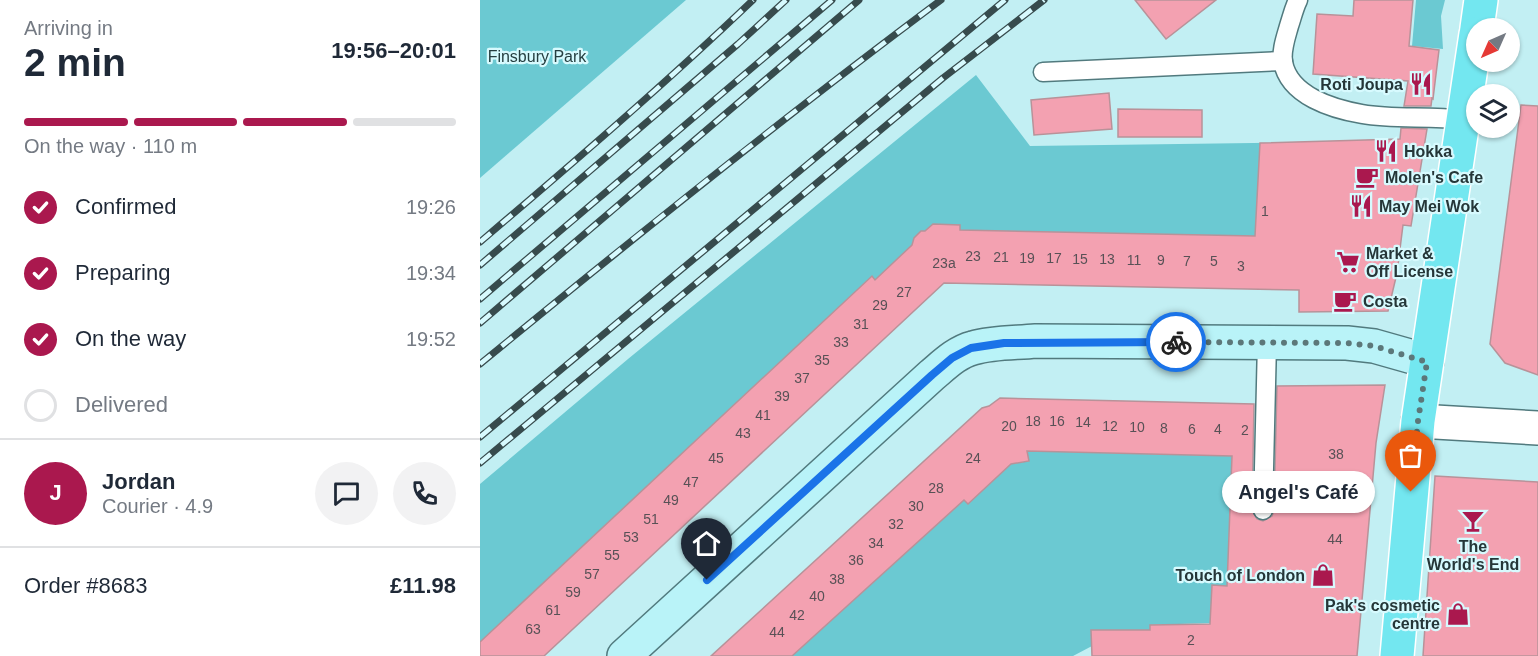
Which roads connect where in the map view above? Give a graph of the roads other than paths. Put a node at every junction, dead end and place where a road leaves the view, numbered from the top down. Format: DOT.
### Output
graph roads {
  1 [pos="1298,0"];
  2 [pos="1481,0"];
  3 [pos="1478,18"];
  4 [pos="1283,61"];
  5 [pos="1043,72"];
  6 [pos="1470,72"];
  7 [pos="1463,120"];
  8 [pos="1267,342"];
  9 [pos="1427,362"];
  10 [pos="1418,421"];
  11 [pos="1538,428"];
  12 [pos="1263,510"];
  13 [pos="624,656"];
  14 [pos="1397,656"];
  1 -- 4 [label="lane"];
  2 -- 3 [label="main road"];
  4 -- 5 [label="lane"];
  4 -- 7 [label="lane"];
  6 -- 7 [label="main road"];
  7 -- 9 [label="main road"];
  8 -- 9 [label="main road"];
  8 -- 12 [label="lane"];
  8 -- 13 [label="main road"];
  9 -- 10 [label="main road"];
  10 -- 11 [label="street"];
  10 -- 14 [label="main road"];
}
